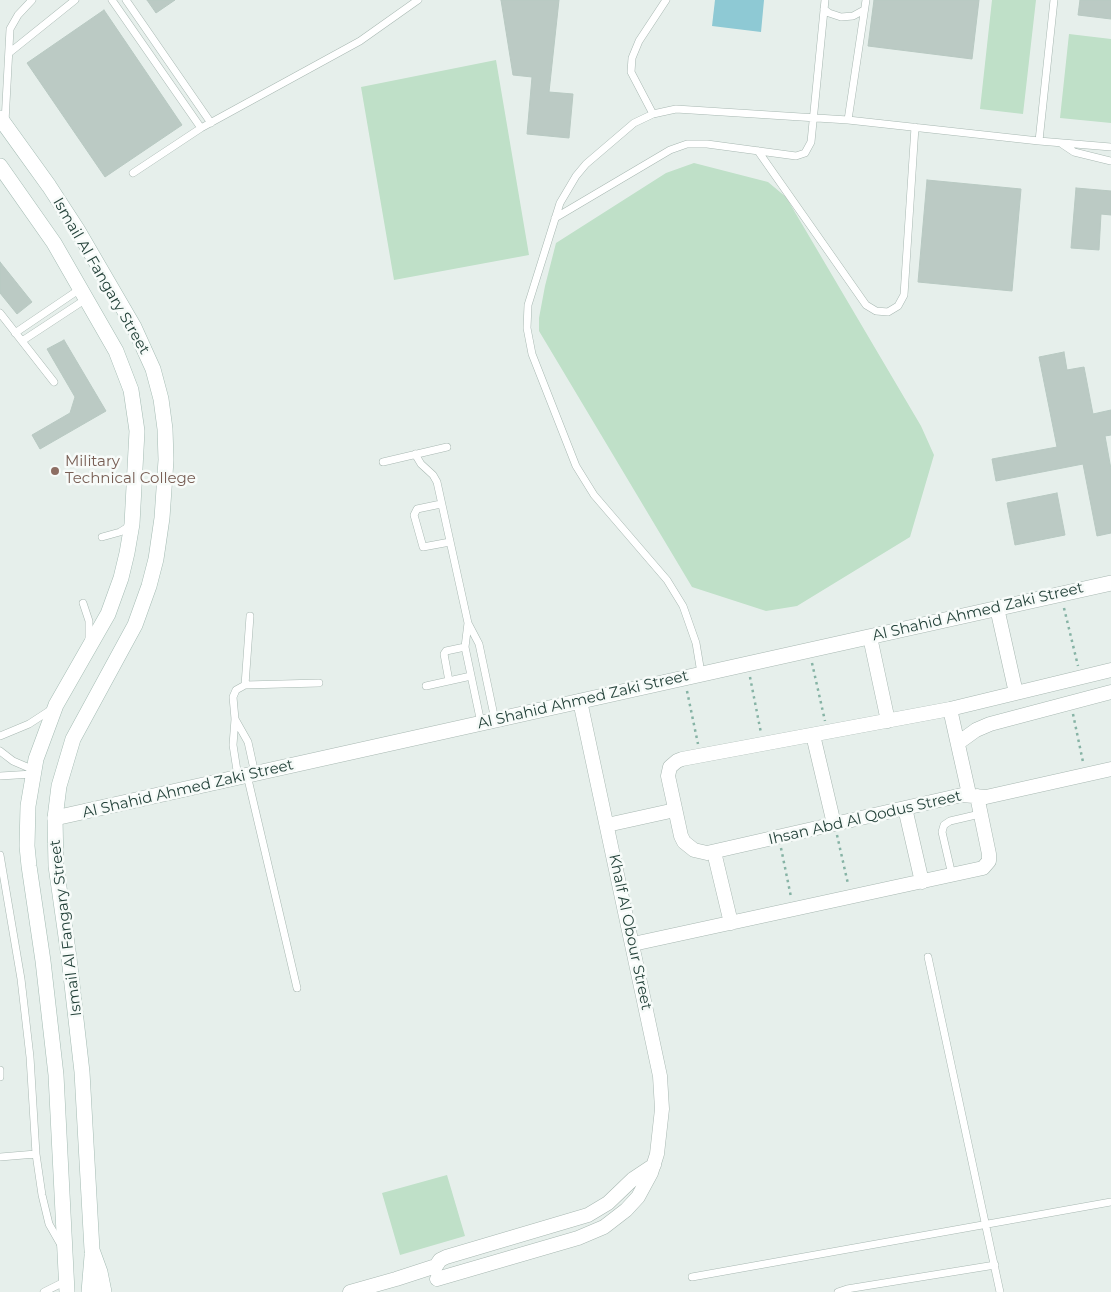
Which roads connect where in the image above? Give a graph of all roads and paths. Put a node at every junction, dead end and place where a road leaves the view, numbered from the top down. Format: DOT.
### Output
graph roads {
  1 [pos="75,0"];
  2 [pos="112,0"];
  3 [pos="126,0"];
  4 [pos="418,0"];
  5 [pos="666,0"];
  6 [pos="825,0"];
  7 [pos="866,0"];
  8 [pos="1054,0"];
  9 [pos="28,2"];
  10 [pos="824,9"];
  11 [pos="864,10"];
  12 [pos="9,53"];
  13 [pos="653,114"];
  14 [pos="813,117"];
  15 [pos="848,120"];
  16 [pos="2,121"];
  17 [pos="211,123"];
  18 [pos="915,127"];
  19 [pos="201,128"];
  20 [pos="1039,141"];
  21 [pos="1059,143"];
  22 [pos="1111,147"];
  23 [pos="758,151"];
  24 [pos="1111,161"];
  25 [pos="2,171"];
  26 [pos="133,173"];
  27 [pos="555,218"];
  28 [pos="83,294"];
  29 [pos="0,313"];
  30 [pos="15,333"];
  31 [pos="22,341"];
  32 [pos="54,382"];
  33 [pos="447,446"];
  34 [pos="415,454"];
  35 [pos="383,462"];
  36 [pos="442,504"];
  37 [pos="132,524"];
  38 [pos="102,537"];
  39 [pos="450,542"];
  40 [pos="1111,583"];
  41 [pos="1061,594"];
  42 [pos="83,603"];
  43 [pos="996,608"];
  44 [pos="250,616"];
  45 [pos="468,623"];
  46 [pos="870,637"];
  47 [pos="89,646"];
  48 [pos="465,647"];
  49 [pos="809,650"];
  50 [pos="747,664"];
  51 [pos="1111,670"];
  52 [pos="700,673"];
  53 [pos="471,676"];
  54 [pos="684,678"];
  55 [pos="1080,678"];
  56 [pos="449,681"];
  57 [pos="319,683"];
  58 [pos="245,685"];
  59 [pos="426,686"];
  60 [pos="1111,692"];
  61 [pos="1016,693"];
  62 [pos="580,701"];
  63 [pos="1071,703"];
  64 [pos="56,705"];
  65 [pos="950,709"];
  66 [pos="235,719"];
  67 [pos="888,721"];
  68 [pos="488,722"];
  69 [pos="828,732"];
  70 [pos="813,735"];
  71 [pos="0,736"];
  72 [pos="763,744"];
  73 [pos="958,744"];
  74 [pos="0,751"];
  75 [pos="701,756"];
  76 [pos="1111,769"];
  77 [pos="33,772"];
  78 [pos="1085,774"];
  79 [pos="247,775"];
  80 [pos="0,776"];
  81 [pos="973,795"];
  82 [pos="906,808"];
  83 [pos="675,810"];
  84 [pos="980,814"];
  85 [pos="55,818"];
  86 [pos="834,824"];
  87 [pos="607,825"];
  88 [pos="779,837"];
  89 [pos="714,852"];
  90 [pos="0,855"];
  91 [pos="1,867"];
  92 [pos="952,876"];
  93 [pos="922,882"];
  94 [pos="851,897"];
  95 [pos="794,909"];
  96 [pos="731,923"];
  97 [pos="632,944"];
  98 [pos="928,957"];
  99 [pos="296,988"];
  100 [pos="0,1070"];
  101 [pos="0,1077"];
  102 [pos="36,1154"];
  103 [pos="0,1157"];
  104 [pos="1111,1202"];
  105 [pos="986,1224"];
  106 [pos="92,1250"];
  107 [pos="66,1255"];
  108 [pos="994,1265"];
  109 [pos="692,1277"];
  110 [pos="438,1279"];
  111 [pos="67,1286"];
  112 [pos="376,1289"];
  113 [pos="44,1292"];
  114 [pos="89,1292"];
  115 [pos="104,1292"];
  116 [pos="350,1292"];
  117 [pos="838,1292"];
  118 [pos="1000,1292"];
  1 -- 12 [label="lane"];
  2 -- 19 [label="lane"];
  3 -- 17 [label="lane"];
  4 -- 17 [label="lane"];
  5 -- 13 [label="lane"];
  6 -- 10 [label="lane"];
  7 -- 11 [label="lane"];
  8 -- 20 [label="lane"];
  9 -- 12 [label="lane"];
  10 -- 11 [label="lane"];
  10 -- 14 [label="lane"];
  11 -- 15 [label="lane"];
  12 -- 16 [label="lane"];
  13 -- 14 [label="lane"];
  13 -- 27 [label="lane"];
  14 -- 15 [label="lane"];
  14 -- 23 [label="lane"];
  15 -- 18 [label="lane"];
  16 -- 85 [label="main road, Ismail Al Fangary Street"];
  17 -- 19 [label="lane"];
  18 -- 20 [label="lane"];
  18 -- 23 [label="lane"];
  19 -- 26 [label="lane"];
  20 -- 21 [label="lane"];
  21 -- 22 [label="lane"];
  21 -- 24 [label="lane"];
  23 -- 27 [label="lane"];
  25 -- 28 [label="main road, Ismail Al Fangary Street"];
  27 -- 52 [label="lane"];
  28 -- 30 [label="lane"];
  28 -- 31 [label="lane"];
  28 -- 37 [label="main road, Ismail Al Fangary Street"];
  29 -- 30 [label="lane"];
  30 -- 31 [label="lane"];
  31 -- 32 [label="lane"];
  33 -- 34 [label="lane"];
  34 -- 35 [label="lane"];
  34 -- 36 [label="lane"];
  36 -- 39 [label="lane"];
  36 -- 39 [label="lane"];
  37 -- 38 [label="lane"];
  37 -- 47 [label="main road, Ismail Al Fangary Street"];
  39 -- 45 [label="lane"];
  40 -- 41 [label="main road, Al Shahid Ahmed Zaki Street"];
  41 -- 43 [label="main road, Al Shahid Ahmed Zaki Street"];
  41 -- 55 [label="path"];
  42 -- 47 [label="lane"];
  43 -- 46 [label="main road, Al Shahid Ahmed Zaki Street"];
  43 -- 61 [label="street"];
  44 -- 58 [label="lane"];
  45 -- 48 [label="lane"];
  45 -- 68 [label="lane"];
  46 -- 49 [label="main road, Al Shahid Ahmed Zaki Street"];
  46 -- 67 [label="street"];
  47 -- 64 [label="main road, Ismail Al Fangary Street"];
  48 -- 53 [label="lane"];
  48 -- 56 [label="lane"];
  49 -- 50 [label="main road, Al Shahid Ahmed Zaki Street"];
  49 -- 69 [label="path"];
  50 -- 52 [label="main road, Al Shahid Ahmed Zaki Street"];
  50 -- 72 [label="path"];
  51 -- 55 [label="street"];
  52 -- 54 [label="main road, Al Shahid Ahmed Zaki Street"];
  53 -- 56 [label="lane"];
  53 -- 68 [label="lane"];
  54 -- 62 [label="main road, Al Shahid Ahmed Zaki Street"];
  54 -- 75 [label="path"];
  55 -- 61 [label="street"];
  56 -- 59 [label="lane"];
  57 -- 58 [label="lane"];
  58 -- 66 [label="lane"];
  60 -- 63 [label="street"];
  61 -- 65 [label="street"];
  62 -- 68 [label="main road, Al Shahid Ahmed Zaki Street"];
  62 -- 87 [label="street, Khalf Al Obour Street"];
  63 -- 73 [label="street"];
  63 -- 78 [label="path"];
  64 -- 71 [label="lane"];
  64 -- 77 [label="main road, Ismail Al Fangary Street"];
  65 -- 67 [label="street"];
  65 -- 73 [label="street"];
  66 -- 79 [label="lane"];
  66 -- 79 [label="lane"];
  67 -- 69 [label="street"];
  68 -- 79 [label="main road, Al Shahid Ahmed Zaki Street"];
  69 -- 70 [label="street"];
  70 -- 72 [label="street"];
  70 -- 86 [label="street"];
  72 -- 75 [label="street"];
  73 -- 81 [label="street"];
  74 -- 77 [label="lane"];
  75 -- 83 [label="street, Ihsan Abd Al Qodus Street"];
  76 -- 78 [label="street, Ihsan Abd Al Qodus Street"];
  77 -- 80 [label="lane"];
  77 -- 107 [label="main road, Ismail Al Fangary Street"];
  78 -- 81 [label="street, Ihsan Abd Al Qodus Street"];
  79 -- 85 [label="main road, Al Shahid Ahmed Zaki Street"];
  79 -- 99 [label="lane"];
  81 -- 82 [label="street, Ihsan Abd Al Qodus Street"];
  81 -- 84 [label="street"];
  82 -- 86 [label="street, Ihsan Abd Al Qodus Street"];
  82 -- 93 [label="street"];
  83 -- 87 [label="street"];
  83 -- 89 [label="street, Ihsan Abd Al Qodus Street"];
  84 -- 92 [label="street"];
  84 -- 92 [label="lane"];
  85 -- 106 [label="main road, Ismail Al Fangary Street"];
  86 -- 88 [label="street, Ihsan Abd Al Qodus Street"];
  86 -- 94 [label="path"];
  87 -- 97 [label="street, Khalf Al Obour Street"];
  88 -- 89 [label="street, Ihsan Abd Al Qodus Street"];
  88 -- 95 [label="path"];
  89 -- 96 [label="street"];
  90 -- 91 [label="lane"];
  91 -- 102 [label="lane"];
  92 -- 93 [label="street"];
  93 -- 94 [label="street"];
  94 -- 95 [label="street"];
  95 -- 96 [label="street"];
  96 -- 97 [label="street"];
  97 -- 110 [label="street, Khalf Al Obour Street"];
  98 -- 105 [label="lane"];
  100 -- 101 [label="lane"];
  102 -- 103 [label="lane"];
  102 -- 107 [label="lane"];
  104 -- 105 [label="lane"];
  105 -- 108 [label="lane"];
  105 -- 109 [label="lane"];
  106 -- 114 [label="main road"];
  106 -- 115 [label="main road, Ismail Al Fangary Street"];
  107 -- 111 [label="main road, Ismail Al Fangary Street"];
  108 -- 117 [label="lane"];
  108 -- 118 [label="lane"];
  110 -- 112 [label="street, Khalf Al Obour Street"];
  111 -- 113 [label="lane"];
  112 -- 116 [label="street, Khalf Al Obour Street"];
}
